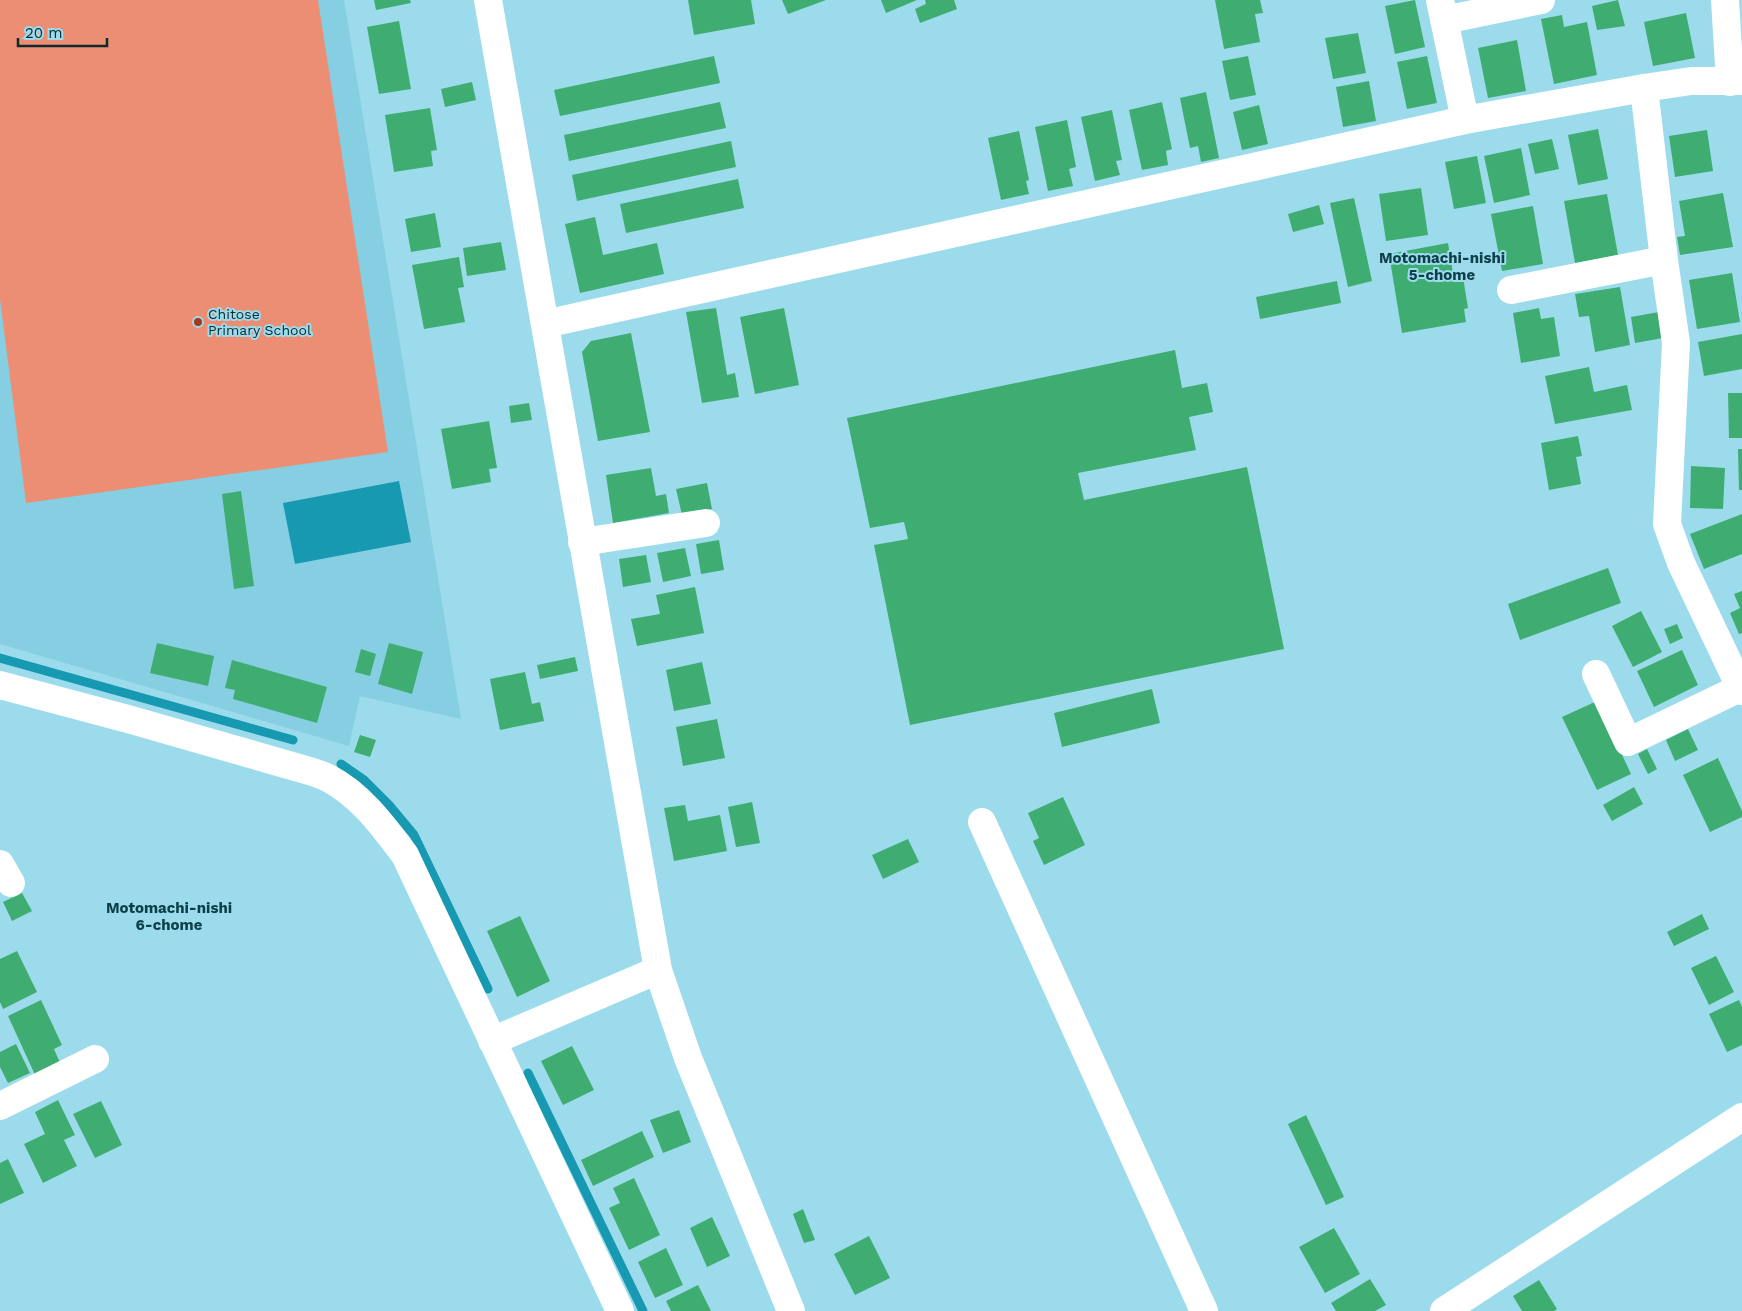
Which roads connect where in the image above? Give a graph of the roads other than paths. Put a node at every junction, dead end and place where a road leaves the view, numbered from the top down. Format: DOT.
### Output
graph roads {
  1 [pos="488,0"];
  2 [pos="1541,0"];
  3 [pos="1725,0"];
  4 [pos="1442,10"];
  5 [pos="1736,82"];
  6 [pos="1644,88"];
  7 [pos="1465,120"];
  8 [pos="1664,260"];
  9 [pos="1511,290"];
  10 [pos="545,324"];
  11 [pos="706,523"];
  12 [pos="582,542"];
  13 [pos="1596,674"];
  14 [pos="0,685"];
  15 [pos="1741,689"];
  16 [pos="982,822"];
  17 [pos="658,970"];
  18 [pos="492,1041"];
  19 [pos="95,1060"];
  20 [pos="0,1106"];
  21 [pos="1742,1117"];
  22 [pos="620,1311"];
  23 [pos="792,1311"];
  24 [pos="1204,1311"];
  25 [pos="1444,1311"];
  1 -- 10 [label="street"];
  2 -- 4 [label="street"];
  3 -- 5 [label="street"];
  4 -- 7 [label="street"];
  5 -- 6 [label="street"];
  6 -- 7 [label="street"];
  6 -- 8 [label="street"];
  7 -- 10 [label="street"];
  8 -- 9 [label="street"];
  8 -- 15 [label="street"];
  10 -- 12 [label="street"];
  11 -- 12 [label="street"];
  12 -- 17 [label="street"];
  13 -- 15 [label="street"];
  14 -- 18 [label="street"];
  16 -- 24 [label="street"];
  17 -- 18 [label="street"];
  17 -- 23 [label="street"];
  18 -- 22 [label="street"];
  19 -- 20 [label="street"];
  21 -- 25 [label="street"];
}
